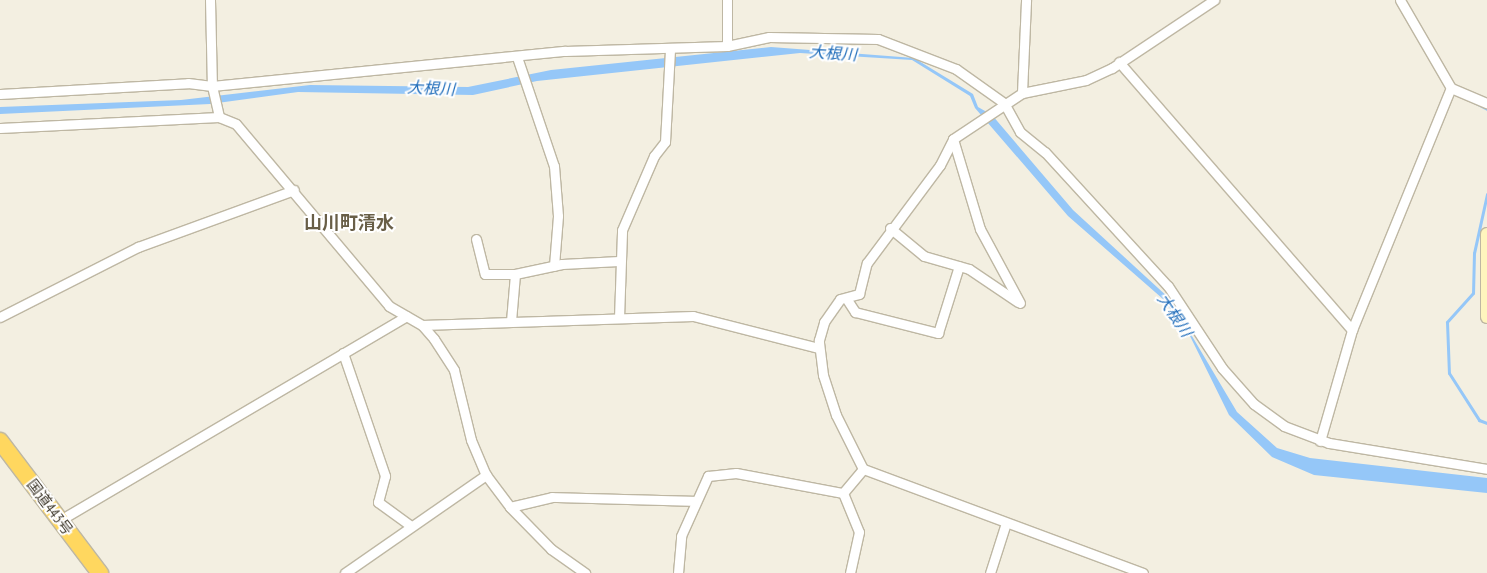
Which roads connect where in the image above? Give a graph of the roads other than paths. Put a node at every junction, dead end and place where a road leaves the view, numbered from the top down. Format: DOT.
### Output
graph roads {
  1 [pos="210,0"];
  2 [pos="727,0"];
  3 [pos="1026,0"];
  4 [pos="1214,0"];
  5 [pos="1400,0"];
  6 [pos="727,46"];
  7 [pos="670,52"];
  8 [pos="517,57"];
  9 [pos="1119,62"];
  10 [pos="213,87"];
  11 [pos="1451,88"];
  12 [pos="0,94"];
  13 [pos="1022,94"];
  14 [pos="1004,103"];
  15 [pos="1487,103"];
  16 [pos="219,116"];
  17 [pos="0,128"];
  18 [pos="953,139"];
  19 [pos="294,190"];
  20 [pos="890,228"];
  21 [pos="1487,234"];
  22 [pos="476,239"];
  23 [pos="619,261"];
  24 [pos="554,266"];
  25 [pos="959,266"];
  26 [pos="515,274"];
  27 [pos="846,298"];
  28 [pos="407,316"];
  29 [pos="0,317"];
  30 [pos="1487,317"];
  31 [pos="619,318"];
  32 [pos="511,321"];
  33 [pos="422,325"];
  34 [pos="1352,330"];
  35 [pos="819,348"];
  36 [pos="343,353"];
  37 [pos="0,440"];
  38 [pos="1320,440"];
  39 [pos="864,469"];
  40 [pos="1487,470"];
  41 [pos="486,475"];
  42 [pos="843,494"];
  43 [pos="694,501"];
  44 [pos="510,507"];
  45 [pos="67,516"];
  46 [pos="1006,523"];
  47 [pos="411,526"];
  48 [pos="100,573"];
  49 [pos="344,573"];
  50 [pos="585,573"];
  51 [pos="678,573"];
  52 [pos="850,573"];
  53 [pos="990,573"];
  54 [pos="1143,573"];
  1 -- 10 [label="street"];
  2 -- 6 [label="street"];
  3 -- 13 [label="street"];
  4 -- 9 [label="street"];
  5 -- 11 [label="street"];
  6 -- 7 [label="street"];
  6 -- 14 [label="street"];
  7 -- 8 [label="street"];
  7 -- 23 [label="street"];
  8 -- 10 [label="street"];
  8 -- 24 [label="street"];
  9 -- 13 [label="street"];
  9 -- 34 [label="street"];
  10 -- 12 [label="street"];
  10 -- 16 [label="street"];
  11 -- 15 [label="street"];
  11 -- 34 [label="street"];
  13 -- 14 [label="street"];
  14 -- 18 [label="street"];
  14 -- 38 [label="street"];
  16 -- 17 [label="street"];
  16 -- 19 [label="street"];
  18 -- 20 [label="street"];
  18 -- 25 [label="street"];
  19 -- 28 [label="street"];
  19 -- 29 [label="street"];
  20 -- 25 [label="street"];
  20 -- 27 [label="street"];
  21 -- 30 [label="main road"];
  22 -- 26 [label="street"];
  23 -- 24 [label="street"];
  23 -- 31 [label="street"];
  24 -- 26 [label="street"];
  25 -- 27 [label="street"];
  26 -- 32 [label="street"];
  27 -- 35 [label="street"];
  28 -- 33 [label="street"];
  28 -- 36 [label="street"];
  31 -- 32 [label="street"];
  31 -- 35 [label="street"];
  32 -- 33 [label="street"];
  33 -- 41 [label="street"];
  34 -- 38 [label="street"];
  35 -- 39 [label="street"];
  36 -- 45 [label="street"];
  36 -- 47 [label="street"];
  37 -- 48 [label="highway, 国道443号"];
  38 -- 40 [label="street"];
  39 -- 42 [label="street"];
  39 -- 46 [label="street"];
  41 -- 44 [label="street"];
  41 -- 47 [label="street"];
  42 -- 43 [label="street"];
  42 -- 52 [label="street"];
  43 -- 44 [label="street"];
  43 -- 51 [label="street"];
  44 -- 50 [label="street"];
  46 -- 53 [label="street"];
  46 -- 54 [label="street"];
  47 -- 49 [label="street"];
}
